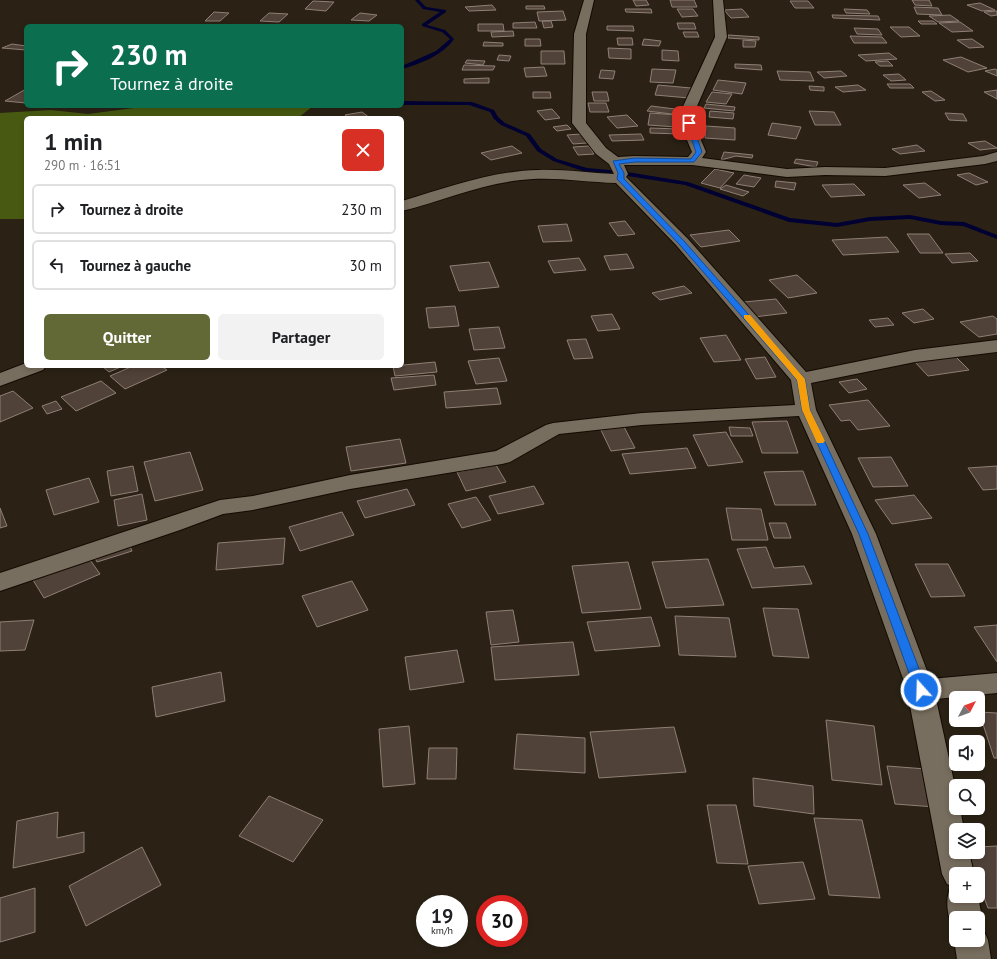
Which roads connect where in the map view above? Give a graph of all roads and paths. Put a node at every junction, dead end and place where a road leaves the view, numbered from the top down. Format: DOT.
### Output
graph roads {
  1 [pos="589,0"];
  2 [pos="718,0"];
  3 [pos="997,156"];
  4 [pos="692,161"];
  5 [pos="615,162"];
  6 [pos="620,179"];
  7 [pos="404,205"];
  8 [pos="997,346"];
  9 [pos="31,368"];
  10 [pos="801,379"];
  11 [pos="0,380"];
  12 [pos="806,410"];
  13 [pos="0,582"];
  14 [pos="997,683"];
  15 [pos="921,690"];
  16 [pos="957,867"];
  17 [pos="972,947"];
  18 [pos="974,959"];
  1 -- 5 [label="street"];
  2 -- 4 [label="street"];
  3 -- 4 [label="street"];
  4 -- 5 [label="street"];
  5 -- 6 [label="street"];
  6 -- 7 [label="street"];
  6 -- 10 [label="street"];
  8 -- 10 [label="street"];
  9 -- 11 [label="street"];
  10 -- 12 [label="street"];
  12 -- 13 [label="street"];
  12 -- 15 [label="street"];
  14 -- 15 [label="street"];
  15 -- 16 [label="street"];
  17 -- 18 [label="street"];
}
